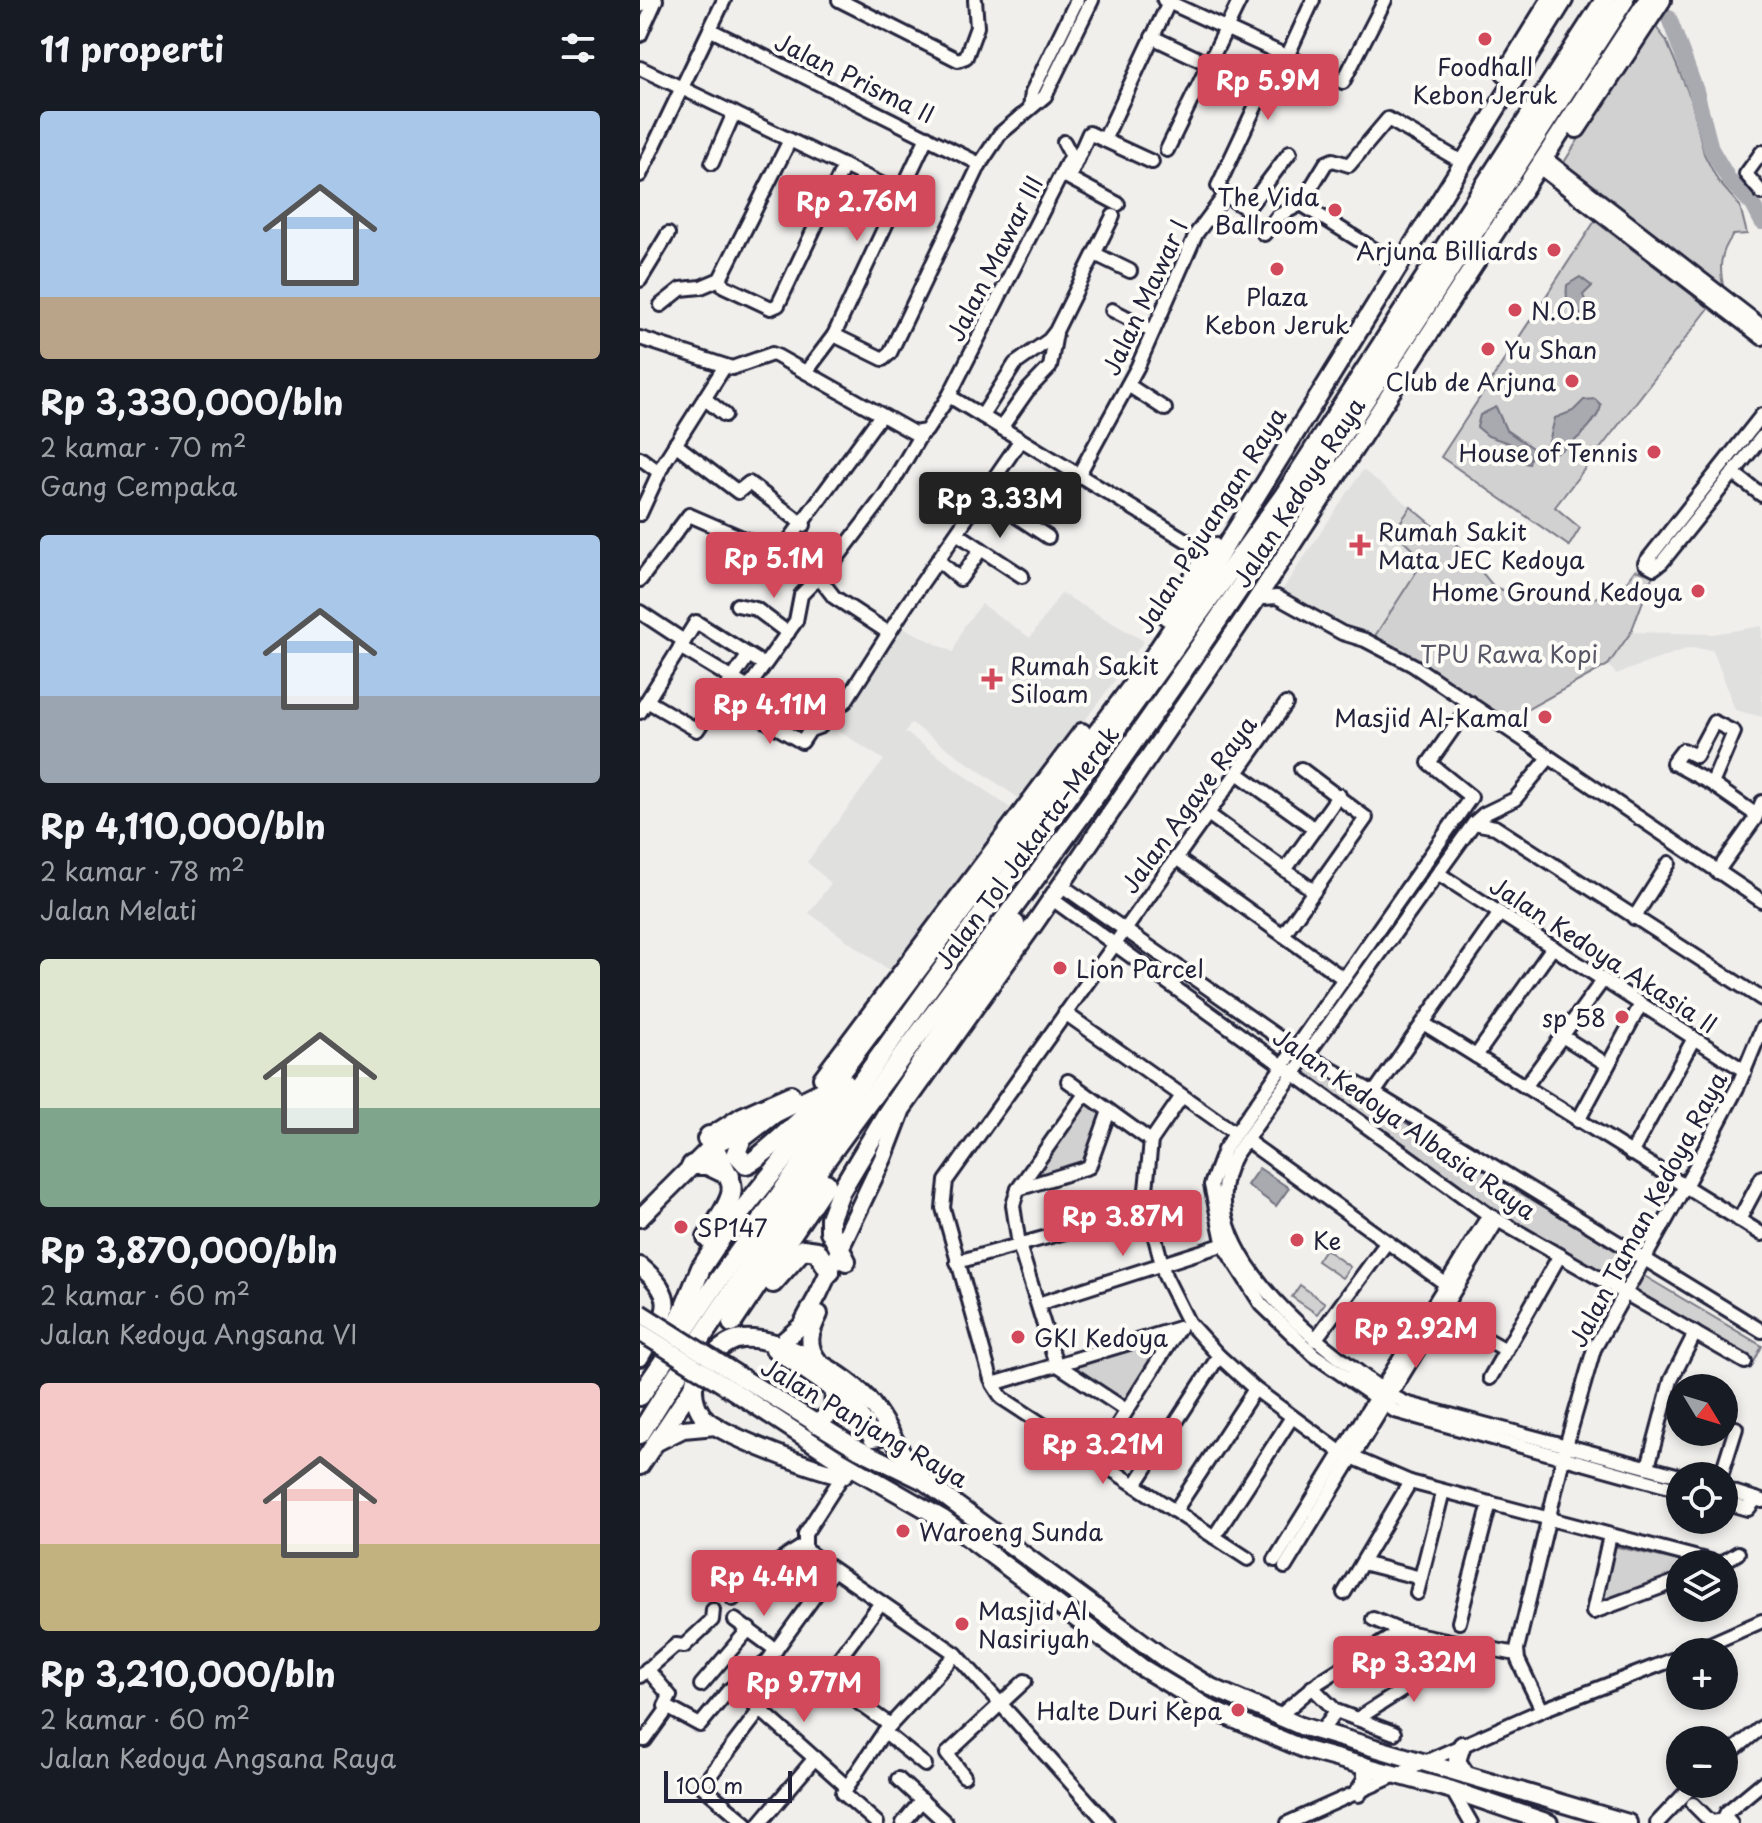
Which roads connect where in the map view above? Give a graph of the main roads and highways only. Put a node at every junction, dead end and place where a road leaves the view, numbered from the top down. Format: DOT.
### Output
graph roads {
  1 [pos="1550,0"];
  2 [pos="1564,0"];
  3 [pos="1647,0"];
  4 [pos="1662,0"];
  5 [pos="1612,4"];
  6 [pos="1638,26"];
  7 [pos="1458,160"];
  8 [pos="1547,166"];
  9 [pos="1213,556"];
  10 [pos="1250,609"];
  11 [pos="1064,839"];
  12 [pos="940,970"];
  13 [pos="937,1007"];
  14 [pos="843,1086"];
  15 [pos="772,1115"];
  16 [pos="711,1141"];
  17 [pos="692,1165"];
  18 [pos="732,1178"];
  19 [pos="640,1204"];
  20 [pos="640,1218"];
  21 [pos="835,1261"];
  22 [pos="640,1266"];
  23 [pos="682,1312"];
  24 [pos="640,1313"];
  25 [pos="732,1323"];
  26 [pos="773,1344"];
  27 [pos="641,1346"];
  28 [pos="820,1363"];
  29 [pos="657,1369"];
  30 [pos="688,1374"];
  31 [pos="736,1384"];
  32 [pos="834,1390"];
  33 [pos="640,1396"];
  34 [pos="815,1424"];
  35 [pos="716,1426"];
  36 [pos="884,1426"];
  37 [pos="647,1439"];
  38 [pos="640,1466"];
  39 [pos="847,1471"];
  40 [pos="924,1481"];
  41 [pos="1085,1596"];
  42 [pos="1070,1612"];
  43 [pos="1118,1622"];
  44 [pos="1104,1638"];
  45 [pos="1462,1745"];
  46 [pos="1386,1752"];
  47 [pos="1441,1754"];
  48 [pos="1363,1765"];
  49 [pos="1466,1775"];
  50 [pos="1358,1793"];
  51 [pos="1549,1823"];
  52 [pos="1628,1823"];
  1 -- 7 [label="main road, Jalan Pejuangan Raya"];
  2 -- 7 [label="main road, Jalan Pejuangan Raya"];
  3 -- 6 [label="main road, Jalan Kedoya Raya"];
  4 -- 6 [label="main road, Jalan Kedoya Raya"];
  5 -- 11 [label="highway, Jalan Tol Jakarta–Merak"];
  5 -- 12 [label="highway, Jalan Tol Jakarta–Merak"];
  6 -- 8 [label="main road, Jalan Kedoya Raya"];
  7 -- 9 [label="main road, Jalan Pejuangan Raya"];
  8 -- 10 [label="main road, Jalan Kedoya Raya"];
  8 -- 10 [label="main road, Jalan Kedoya Raya"];
  9 -- 15 [label="main road, Jalan Pejuangan Raya"];
  9 -- 16 [label="main road, Jalan Pejuangan Raya"];
  10 -- 21 [label="main road, Jalan Kedoya Raya"];
  11 -- 13 [label="highway, Jalan Tol Jakarta–Merak"];
  11 -- 21 [label="highway"];
  12 -- 14 [label="highway"];
  12 -- 29 [label="highway, Jalan Tol Jakarta–Merak"];
  13 -- 25 [label="highway"];
  13 -- 30 [label="highway, Jalan Tol Jakarta–Merak"];
  14 -- 15 [label="highway"];
  14 -- 23 [label="highway"];
  15 -- 16 [label="main road, Jalan Pejuangan Raya"];
  16 -- 17 [label="main road, Jalan Pejuangan Raya"];
  16 -- 18 [label="highway"];
  16 -- 19 [label="main road, Jalan Pejuangan Raya"];
  17 -- 18 [label="highway"];
  17 -- 20 [label="main road, Jalan Pejuangan Raya"];
  18 -- 23 [label="highway"];
  21 -- 25 [label="highway"];
  21 -- 26 [label="main road, Jalan Kedoya Raya"];
  21 -- 28 [label="main road, Jalan Kedoya Raya"];
  22 -- 27 [label="main road"];
  23 -- 29 [label="highway"];
  24 -- 31 [label="main road, Jalan Panjang Raya, bridge"];
  25 -- 30 [label="highway"];
  26 -- 28 [label="main road"];
  26 -- 30 [label="main road"];
  26 -- 32 [label="main road"];
  27 -- 31 [label="main road, Jalan Panjang Raya, bridge"];
  28 -- 36 [label="main road"];
  29 -- 33 [label="highway, Jalan Tol Jakarta–Merak"];
  30 -- 35 [label="main road"];
  30 -- 37 [label="highway, Jalan Tol Jakarta–Merak"];
  31 -- 34 [label="main road, Jalan Panjang Raya"];
  31 -- 39 [label="main road, Jalan Panjang Raya"];
  32 -- 34 [label="main road"];
  32 -- 36 [label="main road"];
  34 -- 40 [label="main road, Jalan Panjang Raya"];
  35 -- 37 [label="main road"];
  35 -- 39 [label="main road"];
  36 -- 40 [label="main road"];
  37 -- 38 [label="main road"];
  39 -- 42 [label="main road, Jalan Panjang Raya"];
  40 -- 41 [label="main road, Jalan Panjang Raya"];
  41 -- 42 [label="main road"];
  41 -- 43 [label="main road, Jalan Panjang Raya"];
  42 -- 44 [label="main road, Jalan Panjang Raya"];
  43 -- 44 [label="main road"];
  43 -- 46 [label="main road, Jalan Panjang Raya"];
  44 -- 48 [label="main road, Jalan Panjang Raya"];
  45 -- 49 [label="main road"];
  46 -- 47 [label="main road"];
  46 -- 49 [label="main road, Jalan Panjang Raya"];
  48 -- 50 [label="main road"];
  48 -- 51 [label="main road, Jalan Panjang Raya"];
  49 -- 52 [label="main road, Jalan Panjang Raya"];
}
